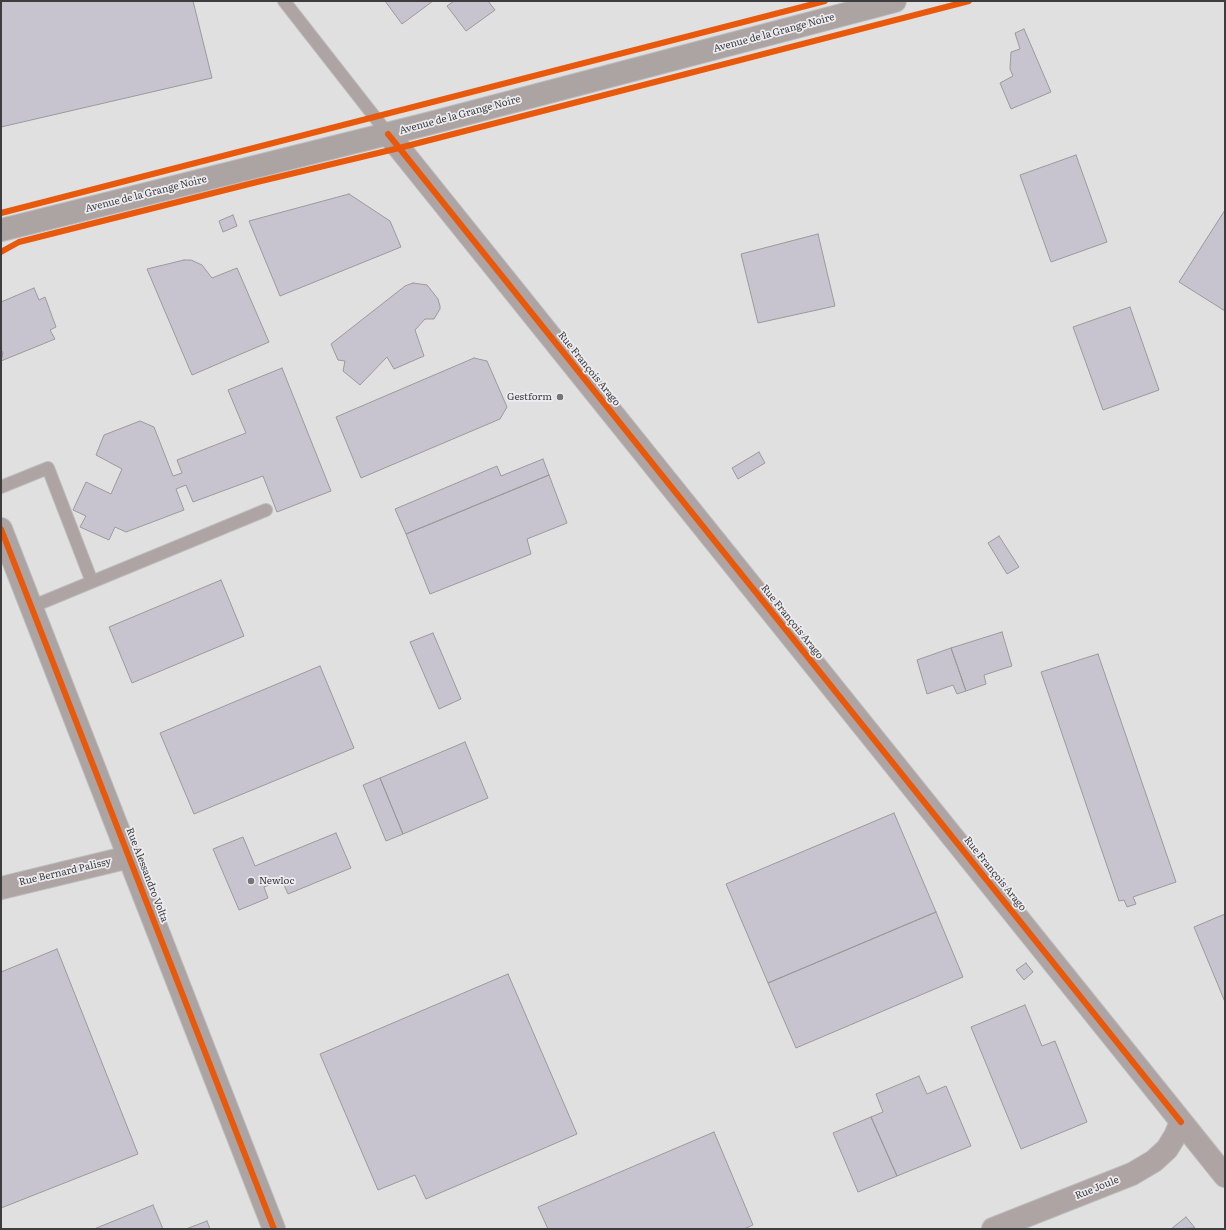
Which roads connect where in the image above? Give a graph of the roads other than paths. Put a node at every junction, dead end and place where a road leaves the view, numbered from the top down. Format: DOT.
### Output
graph roads {
  1 [pos="284,1"];
  2 [pos="895,1"];
  3 [pos="388,134"];
  4 [pos="1,230"];
  5 [pos="1,487"];
  6 [pos="266,510"];
  7 [pos="1,529"];
  8 [pos="92,582"];
  9 [pos="31,607"];
  10 [pos="129,857"];
  11 [pos="1,888"];
  12 [pos="1181,1122"];
  13 [pos="1225,1176"];
  14 [pos="274,1229"];
  15 [pos="994,1229"];
  1 -- 3 [label="lane"];
  2 -- 3 [label="street, Avenue de la Grange Noire"];
  3 -- 4 [label="street, Avenue de la Grange Noire"];
  3 -- 12 [label="street, Rue François Arago"];
  5 -- 8 [label="lane"];
  6 -- 8 [label="lane"];
  7 -- 9 [label="street, Rue Alessandro Volta"];
  8 -- 9 [label="lane"];
  9 -- 10 [label="street, Rue Alessandro Volta"];
  10 -- 11 [label="street, Rue Bernard Palissy"];
  10 -- 14 [label="street, Rue Alessandro Volta"];
  12 -- 13 [label="street, Rue François Arago"];
  12 -- 15 [label="street, Rue Joule"];
}
